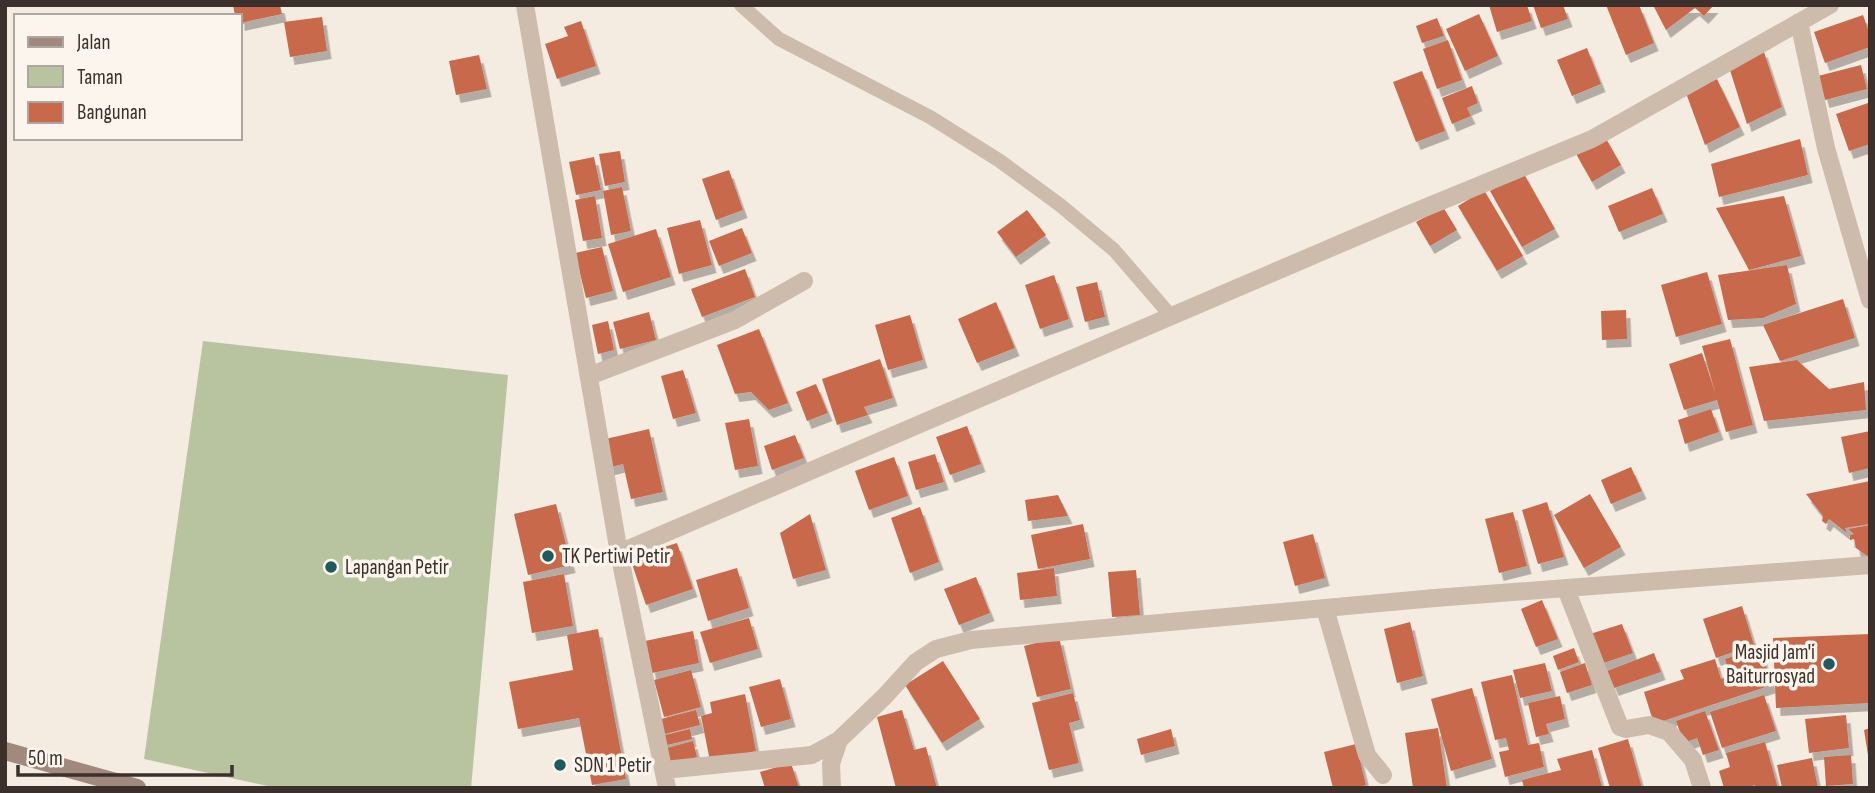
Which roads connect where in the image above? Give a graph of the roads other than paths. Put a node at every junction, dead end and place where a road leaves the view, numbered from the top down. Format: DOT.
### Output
graph roads {
  1 [pos="525,5"];
  2 [pos="741,5"];
  3 [pos="1830,5"];
  4 [pos="1799,22"];
  5 [pos="804,281"];
  6 [pos="1870,300"];
  7 [pos="1171,316"];
  8 [pos="589,376"];
  9 [pos="620,553"];
  10 [pos="1870,565"];
  11 [pos="1566,589"];
  12 [pos="1325,608"];
  13 [pos="839,740"];
  14 [pos="5,751"];
  15 [pos="1383,775"];
  16 [pos="666,779"];
  17 [pos="137,788"];
  18 [pos="832,788"];
  19 [pos="1702,788"];
  1 -- 8 [label="street"];
  2 -- 7 [label="lane"];
  3 -- 4 [label="street"];
  4 -- 6 [label="street"];
  4 -- 7 [label="street"];
  5 -- 8 [label="street"];
  7 -- 9 [label="street"];
  8 -- 9 [label="street"];
  9 -- 16 [label="street"];
  10 -- 11 [label="street"];
  11 -- 12 [label="street"];
  11 -- 19 [label="street"];
  12 -- 13 [label="street"];
  12 -- 15 [label="street"];
  13 -- 16 [label="street"];
  13 -- 18 [label="street"];
  14 -- 17 [label="main road"];
}
